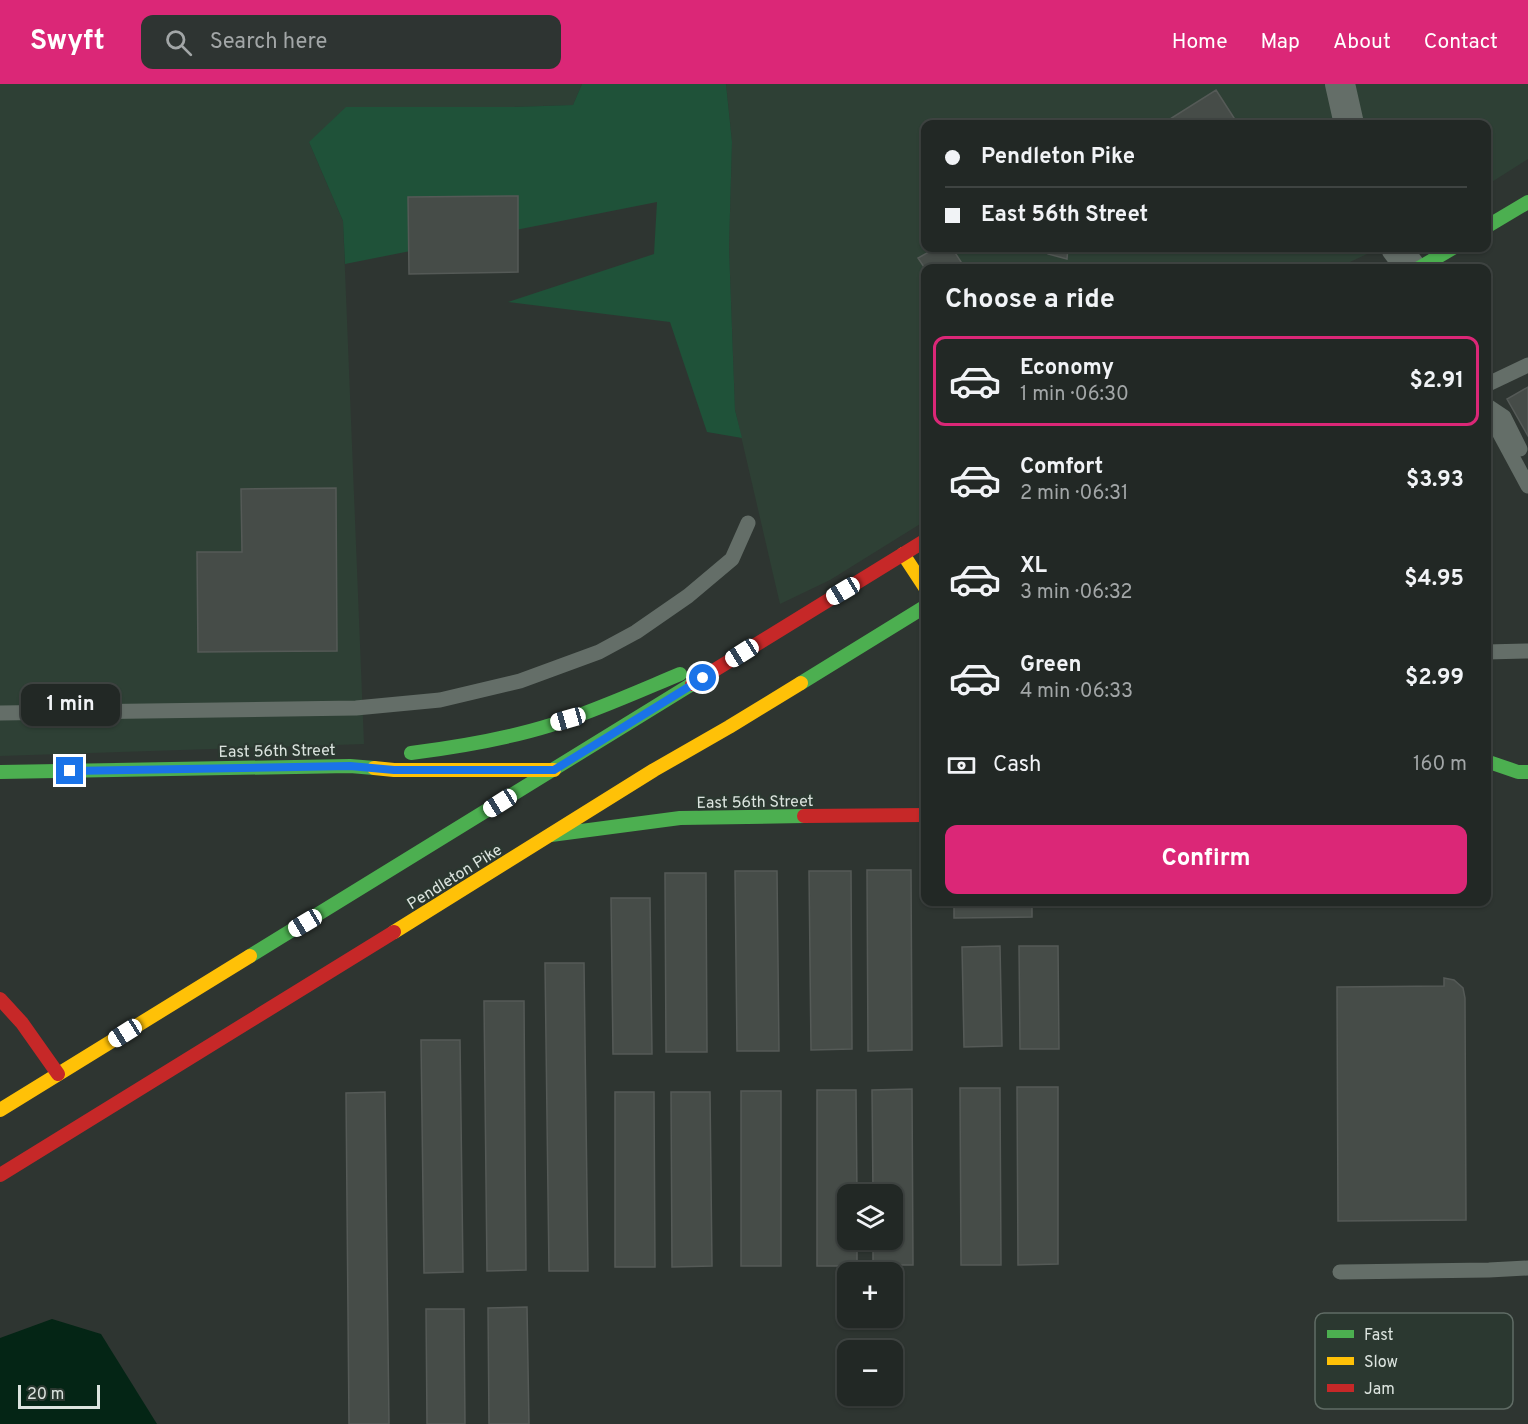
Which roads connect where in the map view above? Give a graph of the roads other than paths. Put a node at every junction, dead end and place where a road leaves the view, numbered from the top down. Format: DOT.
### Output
graph roads {
  1 [pos="1340,84"];
  2 [pos="1348,120"];
  3 [pos="1528,202"];
  4 [pos="1491,224"];
  5 [pos="1446,252"];
  6 [pos="1426,264"];
  7 [pos="1528,365"];
  8 [pos="1491,383"];
  9 [pos="1491,409"];
  10 [pos="1491,416"];
  11 [pos="1528,467"];
  12 [pos="1528,486"];
  13 [pos="748,523"];
  14 [pos="921,543"];
  15 [pos="903,554"];
  16 [pos="921,581"];
  17 [pos="921,609"];
  18 [pos="762,641"];
  19 [pos="1528,651"];
  20 [pos="1491,652"];
  21 [pos="0,713"];
  22 [pos="1491,762"];
  23 [pos="350,766"];
  24 [pos="554,770"];
  25 [pos="0,772"];
  26 [pos="1523,772"];
  27 [pos="1498,782"];
  28 [pos="921,815"];
  29 [pos="551,835"];
  30 [pos="0,999"];
  31 [pos="58,1074"];
  32 [pos="0,1110"];
  33 [pos="0,1176"];
  34 [pos="1528,1268"];
  35 [pos="1340,1272"];
  1 -- 2 [label="street"];
  3 -- 4 [label="main road"];
  5 -- 6 [label="main road"];
  7 -- 8 [label="lane"];
  9 -- 11 [label="lane"];
  10 -- 12 [label="lane"];
  13 -- 21 [label="lane"];
  14 -- 15 [label="main road"];
  15 -- 16 [label="main road"];
  15 -- 18 [label="main road"];
  17 -- 29 [label="main road, Pendleton Pike"];
  18 -- 23 [label="main road"];
  18 -- 24 [label="main road"];
  19 -- 20 [label="lane"];
  22 -- 26 [label="main road"];
  23 -- 24 [label="main road, East 56th Street"];
  23 -- 25 [label="main road, East 56th Street"];
  24 -- 31 [label="main road"];
  26 -- 27 [label="main road"];
  28 -- 29 [label="main road, East 56th Street"];
  29 -- 33 [label="main road, Pendleton Pike"];
  30 -- 31 [label="main road"];
  31 -- 32 [label="main road"];
  34 -- 35 [label="lane"];
}
